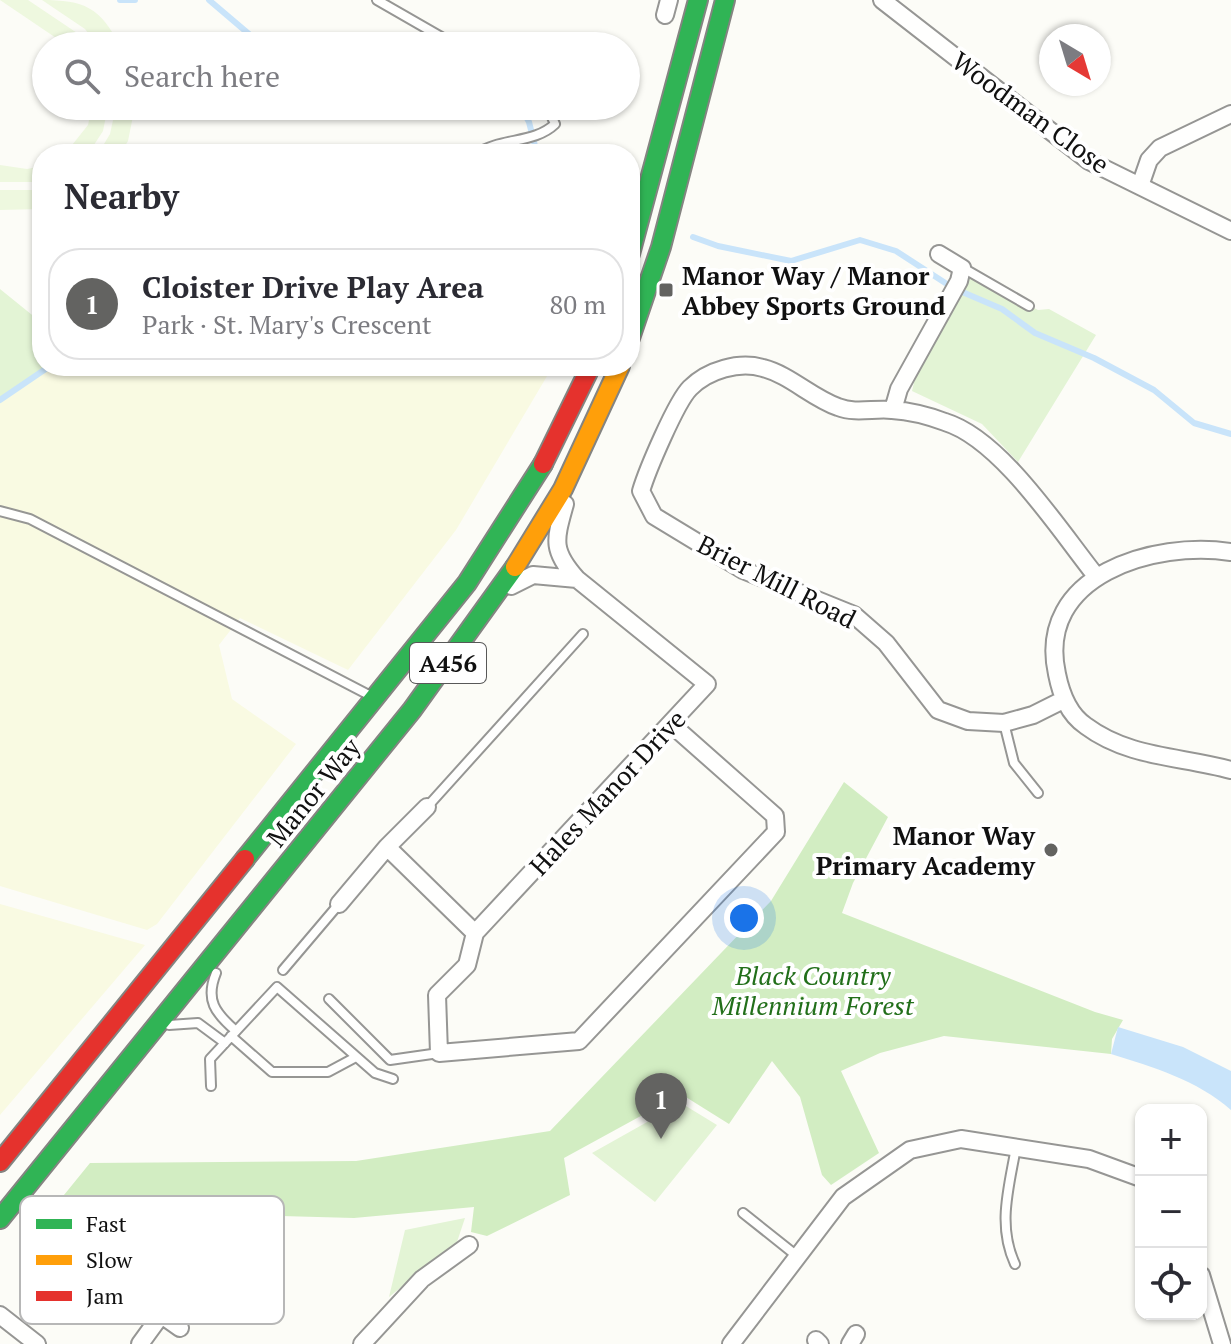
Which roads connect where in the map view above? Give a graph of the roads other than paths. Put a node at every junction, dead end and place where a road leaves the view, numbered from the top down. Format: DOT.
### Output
graph roads {
  1 [pos="377,0"];
  2 [pos="698,0"];
  3 [pos="725,0"];
  4 [pos="882,0"];
  5 [pos="433,32"];
  6 [pos="1231,114"];
  7 [pos="553,120"];
  8 [pos="491,144"];
  9 [pos="1140,186"];
  10 [pos="640,217"];
  11 [pos="1231,231"];
  12 [pos="939,254"];
  13 [pos="961,275"];
  14 [pos="1029,306"];
  15 [pos="640,309"];
  16 [pos="586,376"];
  17 [pos="616,376"];
  18 [pos="893,410"];
  19 [pos="571,479"];
  20 [pos="0,511"];
  21 [pos="1231,552"];
  22 [pos="1096,576"];
  23 [pos="577,579"];
  24 [pos="502,592"];
  25 [pos="583,634"];
  26 [pos="376,699"];
  27 [pos="1063,700"];
  28 [pos="1004,723"];
  29 [pos="671,724"];
  30 [pos="1231,770"];
  31 [pos="1038,793"];
  32 [pos="427,807"];
  33 [pos="387,847"];
  34 [pos="339,904"];
  35 [pos="247,916"];
  36 [pos="475,933"];
  37 [pos="283,970"];
  38 [pos="329,999"];
  39 [pos="155,1029"];
  40 [pos="231,1037"];
  41 [pos="439,1053"];
  42 [pos="356,1057"];
  43 [pos="393,1079"];
  44 [pos="211,1086"];
  45 [pos="1017,1146"];
  46 [pos="0,1162"];
  47 [pos="1136,1176"];
  48 [pos="743,1213"];
  49 [pos="0,1219"];
  50 [pos="469,1245"];
  51 [pos="798,1257"];
  52 [pos="1015,1264"];
  53 [pos="1207,1295"];
  54 [pos="0,1315"];
  55 [pos="156,1324"];
  56 [pos="174,1324"];
  57 [pos="180,1328"];
  58 [pos="37,1344"];
  59 [pos="140,1344"];
  60 [pos="362,1344"];
  61 [pos="731,1344"];
  62 [pos="1222,1344"];
  1 -- 5 [label="lane"];
  2 -- 10 [label="highway"];
  3 -- 15 [label="highway"];
  4 -- 9 [label="street, Woodman Close"];
  6 -- 9 [label="street"];
  7 -- 8 [label="lane"];
  9 -- 11 [label="street, Woodman Close"];
  12 -- 13 [label="street"];
  13 -- 14 [label="lane"];
  13 -- 18 [label="street"];
  16 -- 26 [label="highway, Manor Way / A456"];
  17 -- 19 [label="highway, Manor Way / A456"];
  18 -- 22 [label="street"];
  18 -- 28 [label="street, Brier Mill Road"];
  19 -- 23 [label="street, Hales Manor Drive"];
  19 -- 24 [label="highway, Manor Way / A456"];
  20 -- 26 [label="lane"];
  21 -- 22 [label="street"];
  22 -- 27 [label="street"];
  23 -- 24 [label="street"];
  23 -- 29 [label="street, Hales Manor Drive"];
  24 -- 35 [label="highway, Manor Way / A456"];
  25 -- 32 [label="lane"];
  26 -- 46 [label="highway, Manor Way / A456"];
  27 -- 28 [label="street, Brier Mill Road"];
  27 -- 30 [label="street"];
  28 -- 31 [label="lane"];
  29 -- 36 [label="street, Hales Manor Drive"];
  29 -- 41 [label="street"];
  32 -- 33 [label="street"];
  33 -- 34 [label="street"];
  33 -- 36 [label="street"];
  34 -- 37 [label="lane"];
  35 -- 39 [label="highway, Manor Way / A456"];
  35 -- 40 [label="lane"];
  36 -- 41 [label="street"];
  38 -- 41 [label="lane"];
  39 -- 40 [label="lane"];
  39 -- 49 [label="highway, Manor Way / A456"];
  40 -- 42 [label="lane"];
  40 -- 42 [label="lane"];
  40 -- 44 [label="lane"];
  42 -- 43 [label="lane"];
  45 -- 47 [label="street"];
  45 -- 51 [label="street"];
  45 -- 52 [label="lane"];
  48 -- 51 [label="lane"];
  50 -- 60 [label="street"];
  51 -- 61 [label="street"];
  53 -- 62 [label="street"];
  54 -- 58 [label="street"];
  55 -- 59 [label="street"];
  56 -- 57 [label="street"];
}
